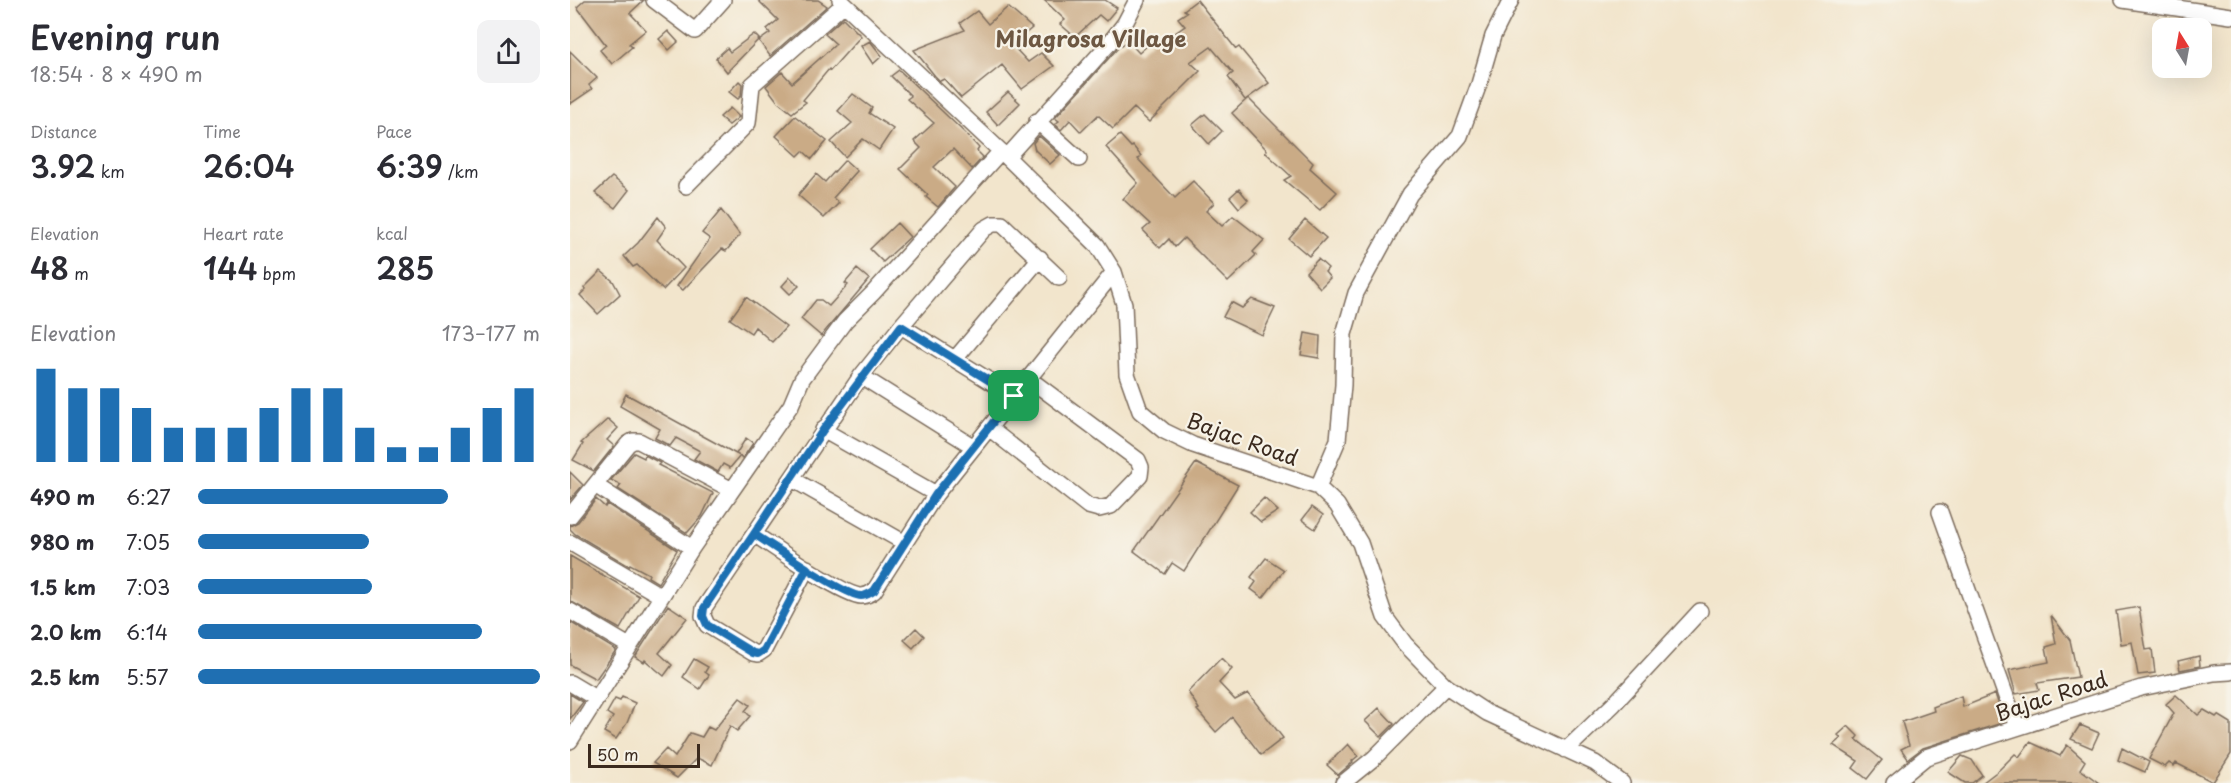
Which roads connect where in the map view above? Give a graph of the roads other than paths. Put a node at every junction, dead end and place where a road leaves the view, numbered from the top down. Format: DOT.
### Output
graph roads {
  1 [pos="654,0"];
  2 [pos="723,0"];
  3 [pos="1137,0"];
  4 [pos="1511,0"];
  5 [pos="2122,0"];
  6 [pos="842,2"];
  7 [pos="2231,16"];
  8 [pos="1037,122"];
  9 [pos="1004,154"];
  10 [pos="1079,159"];
  11 [pos="686,186"];
  12 [pos="1040,258"];
  13 [pos="1114,272"];
  14 [pos="1059,278"];
  15 [pos="901,326"];
  16 [pos="955,359"];
  17 [pos="861,376"];
  18 [pos="1028,378"];
  19 [pos="1014,396"];
  20 [pos="989,428"];
  21 [pos="823,430"];
  22 [pos="974,447"];
  23 [pos="792,479"];
  24 [pos="595,485"];
  25 [pos="1318,487"];
  26 [pos="732,490"];
  27 [pos="936,494"];
  28 [pos="1940,512"];
  29 [pos="570,516"];
  30 [pos="754,534"];
  31 [pos="571,543"];
  32 [pos="905,543"];
  33 [pos="692,548"];
  34 [pos="807,568"];
  35 [pos="661,596"];
  36 [pos="570,611"];
  37 [pos="1700,611"];
  38 [pos="629,646"];
  39 [pos="2231,672"];
  40 [pos="570,683"];
  41 [pos="1446,686"];
  42 [pos="597,699"];
  43 [pos="2017,727"];
  44 [pos="570,741"];
  45 [pos="1566,750"];
  46 [pos="1343,783"];
  47 [pos="1622,783"];
  48 [pos="1894,783"];
  1 -- 2 [label="street"];
  3 -- 8 [label="street"];
  4 -- 25 [label="street"];
  5 -- 7 [label="street"];
  6 -- 9 [label="street, Bajac Road"];
  6 -- 11 [label="street"];
  8 -- 9 [label="street"];
  8 -- 10 [label="street"];
  9 -- 13 [label="street, Bajac Road"];
  9 -- 26 [label="street"];
  12 -- 14 [label="street"];
  12 -- 15 [label="street"];
  12 -- 16 [label="street"];
  13 -- 18 [label="street"];
  13 -- 25 [label="street, Bajac Road"];
  15 -- 16 [label="street"];
  15 -- 17 [label="street"];
  16 -- 19 [label="street"];
  17 -- 21 [label="street"];
  17 -- 22 [label="street"];
  18 -- 19 [label="street"];
  18 -- 20 [label="street"];
  19 -- 20 [label="street"];
  20 -- 22 [label="street"];
  21 -- 23 [label="street"];
  21 -- 27 [label="street"];
  22 -- 27 [label="street"];
  23 -- 30 [label="street"];
  23 -- 32 [label="street"];
  24 -- 26 [label="street"];
  24 -- 29 [label="street"];
  24 -- 33 [label="street"];
  25 -- 41 [label="street, Bajac Road"];
  26 -- 33 [label="street"];
  27 -- 32 [label="street"];
  28 -- 43 [label="street"];
  30 -- 34 [label="street"];
  30 -- 34 [label="street"];
  31 -- 35 [label="street"];
  32 -- 34 [label="street"];
  33 -- 35 [label="street"];
  35 -- 38 [label="street"];
  36 -- 38 [label="street"];
  37 -- 45 [label="street"];
  38 -- 42 [label="street"];
  39 -- 43 [label="street, Bajac Road"];
  40 -- 42 [label="street"];
  41 -- 45 [label="street, Bajac Road"];
  41 -- 46 [label="street"];
  42 -- 44 [label="street"];
  43 -- 48 [label="street, Bajac Road"];
  45 -- 47 [label="street, Bajac Road"];
}
